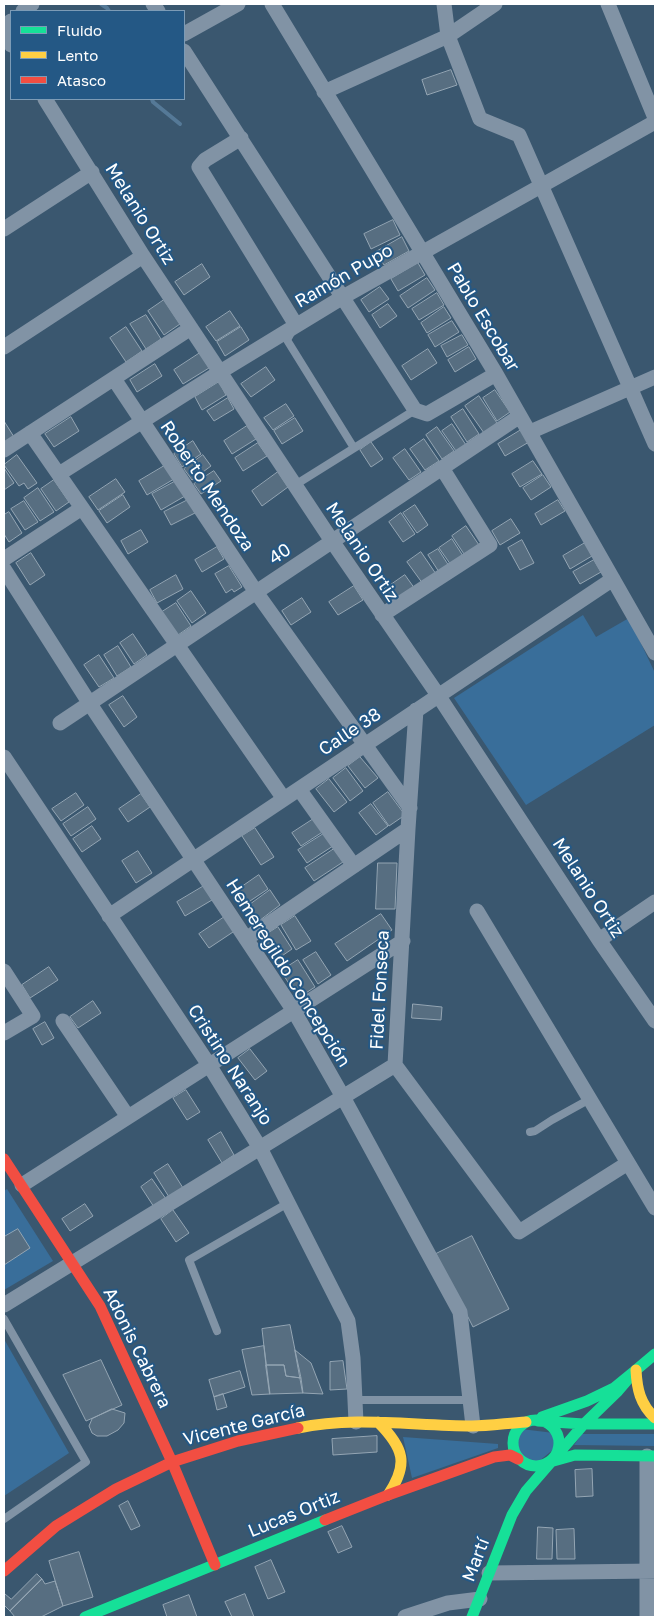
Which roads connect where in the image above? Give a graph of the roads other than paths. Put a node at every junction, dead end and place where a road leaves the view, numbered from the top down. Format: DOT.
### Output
graph roads {
  1 [pos="238,4"];
  2 [pos="272,4"];
  3 [pos="444,4"];
  4 [pos="495,4"];
  5 [pos="608,4"];
  6 [pos="185,33"];
  7 [pos="448,36"];
  8 [pos="185,53"];
  9 [pos="324,92"];
  10 [pos="650,92"];
  11 [pos="46,100"];
  12 [pos="655,120"];
  13 [pos="240,138"];
  14 [pos="92,172"];
  15 [pos="542,184"];
  16 [pos="4,229"];
  17 [pos="422,252"];
  18 [pos="143,256"];
  19 [pos="343,297"];
  20 [pos="296,325"];
  21 [pos="191,328"];
  22 [pos="4,347"];
  23 [pos="220,372"];
  24 [pos="496,374"];
  25 [pos="655,377"];
  26 [pos="114,379"];
  27 [pos="631,386"];
  28 [pos="415,410"];
  29 [pos="520,416"];
  30 [pos="141,421"];
  31 [pos="30,432"];
  32 [pos="530,432"];
  33 [pos="655,444"];
  34 [pos="354,448"];
  35 [pos="4,450"];
  36 [pos="442,468"];
  37 [pos="58,474"];
  38 [pos="295,485"];
  39 [pos="82,508"];
  40 [pos="332,542"];
  41 [pos="4,559"];
  42 [pos="4,569"];
  43 [pos="613,579"];
  44 [pos="256,592"];
  45 [pos="382,615"];
  46 [pos="177,645"];
  47 [pos="655,652"];
  48 [pos="438,695"];
  49 [pos="90,704"];
  50 [pos="416,710"];
  51 [pos="60,723"];
  52 [pos="364,745"];
  53 [pos="4,757"];
  54 [pos="299,789"];
  55 [pos="284,799"];
  56 [pos="410,808"];
  57 [pos="408,829"];
  58 [pos="193,859"];
  59 [pos="354,866"];
  60 [pos="655,902"];
  61 [pos="477,911"];
  62 [pos="109,916"];
  63 [pos="246,939"];
  64 [pos="599,940"];
  65 [pos="402,941"];
  66 [pos="4,971"];
  67 [pos="294,1011"];
  68 [pos="63,1021"];
  69 [pos="655,1021"];
  70 [pos="4,1033"];
  71 [pos="209,1065"];
  72 [pos="395,1065"];
  73 [pos="343,1097"];
  74 [pos="590,1099"];
  75 [pos="128,1117"];
  76 [pos="530,1132"];
  77 [pos="260,1148"];
  78 [pos="4,1159"];
  79 [pos="628,1163"];
  80 [pos="22,1185"];
  81 [pos="288,1203"];
  82 [pos="655,1208"];
  83 [pos="72,1263"];
  84 [pos="4,1305"];
  85 [pos="4,1319"];
  86 [pos="217,1331"];
  87 [pos="655,1354"];
  88 [pos="636,1370"];
  89 [pos="355,1400"];
  90 [pos="470,1400"];
  91 [pos="655,1418"];
  92 [pos="530,1421"];
  93 [pos="356,1422"];
  94 [pos="378,1422"];
  95 [pos="584,1424"];
  96 [pos="655,1424"];
  97 [pos="473,1426"];
  98 [pos="651,1456"];
  99 [pos="518,1459"];
  100 [pos="172,1462"];
  101 [pos="550,1462"];
  102 [pos="388,1495"];
  103 [pos="512,1515"];
  104 [pos="4,1519"];
  105 [pos="215,1565"];
  106 [pos="4,1571"];
  107 [pos="651,1571"];
  108 [pos="489,1573"];
  109 [pos="480,1599"];
  110 [pos="85,1617"];
  111 [pos="405,1617"];
  112 [pos="472,1617"];
  113 [pos="647,1617"];
  1 -- 6 [label="street"];
  2 -- 9 [label="street, Pablo Escobar"];
  3 -- 7 [label="street"];
  4 -- 7 [label="street"];
  5 -- 10 [label="street"];
  7 -- 9 [label="street"];
  7 -- 15 [label="street"];
  8 -- 13 [label="street"];
  9 -- 17 [label="street, Pablo Escobar"];
  10 -- 12 [label="street"];
  11 -- 14 [label="street, Melanio Ortiz"];
  12 -- 15 [label="street, Ramón Pupo"];
  13 -- 19 [label="street"];
  13 -- 20 [label="street"];
  14 -- 16 [label="street"];
  14 -- 18 [label="street, Melanio Ortiz"];
  15 -- 17 [label="street, Ramón Pupo"];
  15 -- 27 [label="street"];
  17 -- 19 [label="street, Ramón Pupo"];
  17 -- 24 [label="street, Pablo Escobar"];
  18 -- 21 [label="street, Melanio Ortiz"];
  18 -- 22 [label="street"];
  19 -- 20 [label="street, Ramón Pupo"];
  19 -- 28 [label="street"];
  20 -- 23 [label="street, Ramón Pupo"];
  20 -- 34 [label="lane"];
  21 -- 23 [label="street, Melanio Ortiz"];
  21 -- 26 [label="street"];
  23 -- 30 [label="street, Ramón Pupo"];
  23 -- 38 [label="street, Melanio Ortiz"];
  24 -- 28 [label="street"];
  24 -- 29 [label="street, Pablo Escobar"];
  25 -- 27 [label="street"];
  26 -- 30 [label="street, Roberto Mendoza"];
  26 -- 31 [label="street"];
  27 -- 32 [label="street"];
  27 -- 33 [label="street"];
  28 -- 34 [label="lane"];
  29 -- 32 [label="street, Pablo Escobar"];
  29 -- 36 [label="street, 40"];
  30 -- 37 [label="street, Ramón Pupo"];
  30 -- 44 [label="street, Roberto Mendoza"];
  31 -- 35 [label="street"];
  31 -- 37 [label="street"];
  32 -- 43 [label="street, Pablo Escobar"];
  34 -- 38 [label="lane"];
  36 -- 40 [label="street, 40"];
  36 -- 45 [label="street"];
  37 -- 39 [label="street"];
  38 -- 40 [label="street, Melanio Ortiz"];
  39 -- 41 [label="street"];
  39 -- 46 [label="street"];
  40 -- 44 [label="street, 40"];
  40 -- 45 [label="street, Melanio Ortiz"];
  42 -- 49 [label="street, Hemeregildo Concepción"];
  43 -- 47 [label="street, Pablo Escobar"];
  43 -- 48 [label="street, Calle 38"];
  44 -- 46 [label="street, 40"];
  44 -- 52 [label="street, Roberto Mendoza"];
  45 -- 48 [label="street, Melanio Ortiz"];
  46 -- 49 [label="street, 40"];
  46 -- 55 [label="street"];
  48 -- 50 [label="street, Calle 38"];
  48 -- 64 [label="street, Melanio Ortiz"];
  49 -- 51 [label="street, 40"];
  49 -- 58 [label="street, Hemeregildo Concepción"];
  50 -- 52 [label="street, Calle 38"];
  50 -- 56 [label="street, Fidel Fonseca"];
  52 -- 54 [label="street, Calle 38"];
  52 -- 56 [label="street, Roberto Mendoza"];
  53 -- 62 [label="street, Cristino Naranjo"];
  54 -- 55 [label="street, Calle 38"];
  54 -- 59 [label="street"];
  55 -- 58 [label="street, Calle 38"];
  56 -- 57 [label="street, Fidel Fonseca"];
  57 -- 59 [label="street"];
  57 -- 65 [label="street, Fidel Fonseca"];
  58 -- 62 [label="street, Calle 38"];
  58 -- 63 [label="street, Hemeregildo Concepción"];
  59 -- 63 [label="street"];
  60 -- 64 [label="street"];
  61 -- 74 [label="street"];
  62 -- 71 [label="street, Cristino Naranjo"];
  63 -- 67 [label="street, Hemeregildo Concepción"];
  64 -- 69 [label="street, Melanio Ortiz"];
  65 -- 67 [label="street"];
  65 -- 72 [label="street, Fidel Fonseca"];
  66 -- 70 [label="street"];
  67 -- 71 [label="street"];
  67 -- 73 [label="street, Hemeregildo Concepción"];
  68 -- 75 [label="street"];
  71 -- 75 [label="street"];
  71 -- 77 [label="street, Cristino Naranjo"];
  72 -- 73 [label="street"];
  72 -- 79 [label="street, Fidel Fonseca"];
  73 -- 77 [label="street"];
  73 -- 90 [label="street, Hemeregildo Concepción"];
  74 -- 76 [label="lane"];
  74 -- 79 [label="street"];
  75 -- 80 [label="street"];
  77 -- 81 [label="street, Cristino Naranjo"];
  77 -- 83 [label="street"];
  78 -- 80 [label="main road, Adonis Cabrera"];
  79 -- 82 [label="street"];
  80 -- 83 [label="main road, Adonis Cabrera"];
  81 -- 86 [label="lane"];
  81 -- 89 [label="street, Cristino Naranjo"];
  83 -- 84 [label="street"];
  83 -- 100 [label="main road, Adonis Cabrera"];
  85 -- 104 [label="lane"];
  87 -- 88 [label="main road"];
  88 -- 91 [label="main road"];
  88 -- 92 [label="main road"];
  88 -- 95 [label="main road, Martí"];
  89 -- 90 [label="lane"];
  89 -- 93 [label="street, Cristino Naranjo"];
  90 -- 97 [label="street, Hemeregildo Concepción"];
  92 -- 95 [label="main road"];
  92 -- 97 [label="main road, Vicente García"];
  92 -- 99 [label="main road"];
  92 -- 101 [label="main road"];
  93 -- 94 [label="main road, Vicente García"];
  93 -- 100 [label="main road, Vicente García"];
  94 -- 97 [label="main road, Vicente García"];
  94 -- 102 [label="main road"];
  95 -- 96 [label="main road"];
  95 -- 101 [label="main road, Martí"];
  98 -- 101 [label="main road"];
  98 -- 107 [label="street"];
  99 -- 101 [label="main road"];
  99 -- 102 [label="main road, Lucas Ortiz"];
  99 -- 103 [label="main road, Martí"];
  100 -- 105 [label="main road, Adonis Cabrera"];
  100 -- 106 [label="main road, Vicente García"];
  101 -- 103 [label="main road, Martí"];
  102 -- 105 [label="main road, Lucas Ortiz"];
  103 -- 108 [label="main road, Martí"];
  105 -- 110 [label="main road, Lucas Ortiz"];
  107 -- 108 [label="street"];
  107 -- 113 [label="street"];
  108 -- 109 [label="main road, Martí"];
  109 -- 111 [label="street"];
  109 -- 112 [label="main road, Martí"];
}
